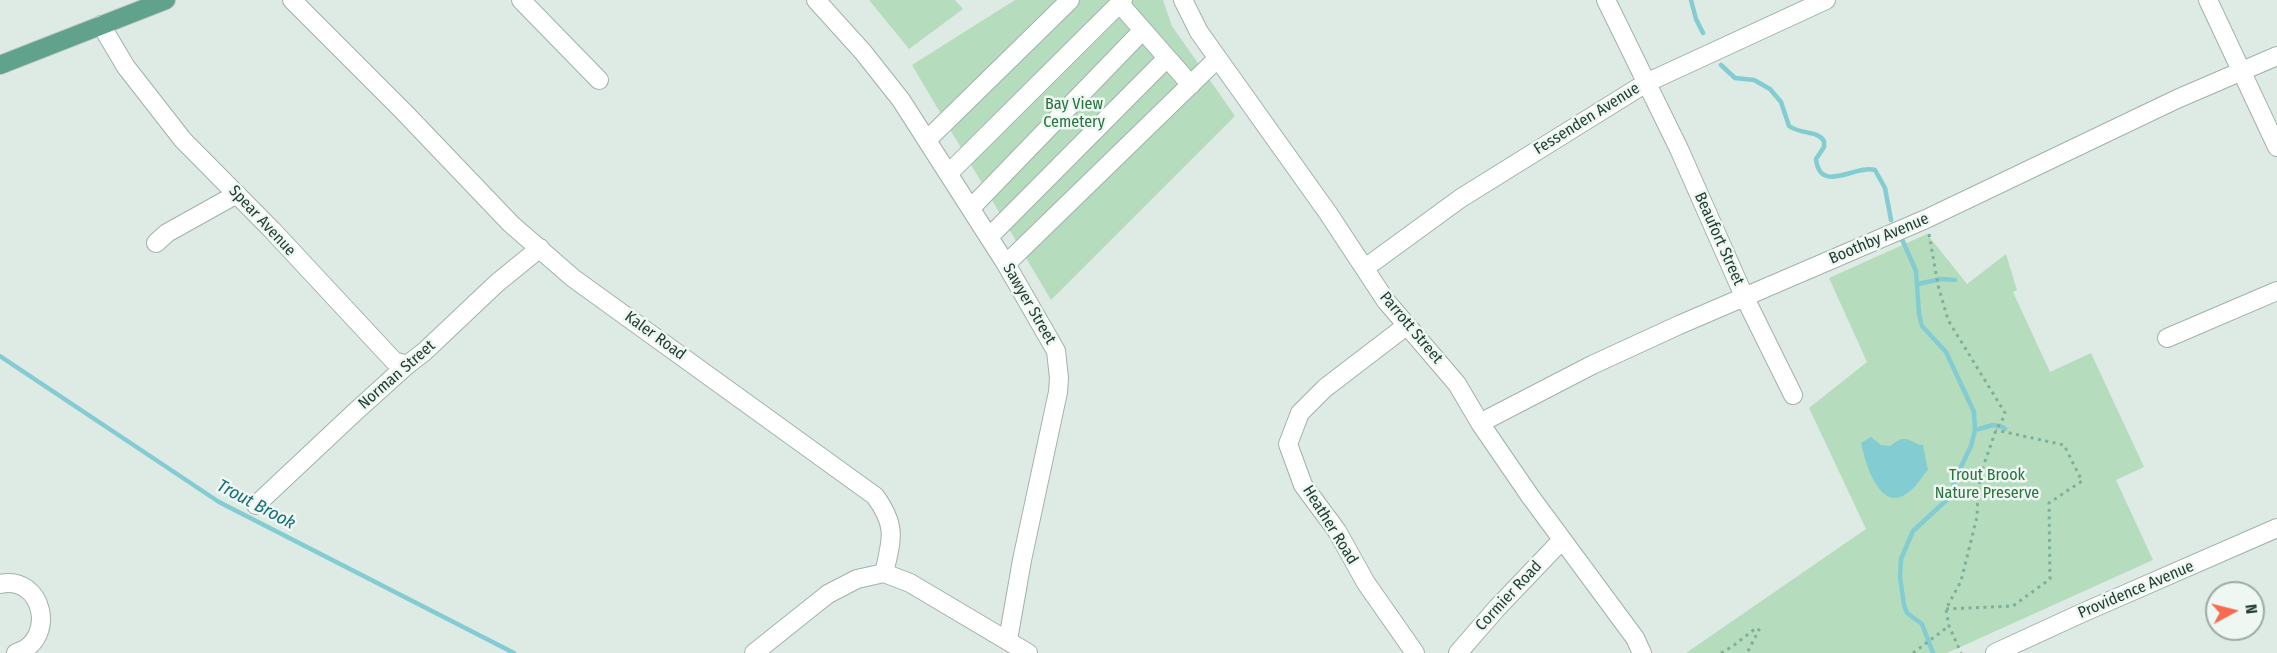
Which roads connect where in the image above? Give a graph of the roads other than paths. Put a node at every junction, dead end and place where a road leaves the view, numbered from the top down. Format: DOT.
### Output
graph roads {
  1 [pos="166,0"];
  2 [pos="292,0"];
  3 [pos="521,0"];
  4 [pos="816,0"];
  5 [pos="1070,0"];
  6 [pos="1183,0"];
  7 [pos="1606,0"];
  8 [pos="1826,0"];
  9 [pos="2208,0"];
  10 [pos="1122,2"];
  11 [pos="101,25"];
  12 [pos="1143,30"];
  13 [pos="2277,56"];
  14 [pos="1167,58"];
  15 [pos="1217,60"];
  16 [pos="0,65"];
  17 [pos="2242,71"];
  18 [pos="599,80"];
  19 [pos="1646,82"];
  20 [pos="1191,85"];
  21 [pos="928,139"];
  22 [pos="2277,147"];
  23 [pos="949,173"];
  24 [pos="237,194"];
  25 [pos="971,208"];
  26 [pos="989,237"];
  27 [pos="156,243"];
  28 [pos="540,248"];
  29 [pos="1006,264"];
  30 [pos="1365,268"];
  31 [pos="2277,291"];
  32 [pos="1744,296"];
  33 [pos="1406,326"];
  34 [pos="2167,338"];
  35 [pos="407,365"];
  36 [pos="1793,395"];
  37 [pos="1480,423"];
  38 [pos="256,505"];
  39 [pos="2277,528"];
  40 [pos="1562,540"];
  41 [pos="884,573"];
  42 [pos="0,584"];
  43 [pos="1008,640"];
  44 [pos="16,653"];
  45 [pos="754,653"];
  46 [pos="1028,653"];
  47 [pos="1415,653"];
  48 [pos="1458,653"];
  49 [pos="1642,653"];
  50 [pos="1995,653"];
  1 -- 11 [label="main road"];
  2 -- 28 [label="street, Kaler Road"];
  3 -- 18 [label="street"];
  4 -- 21 [label="street, Sawyer Street"];
  5 -- 21 [label="street"];
  6 -- 15 [label="street, Parrott Street"];
  7 -- 19 [label="street, Beaufort Street"];
  8 -- 19 [label="street, Fessenden Avenue"];
  9 -- 17 [label="street"];
  10 -- 12 [label="street"];
  10 -- 23 [label="street"];
  11 -- 16 [label="main road"];
  11 -- 24 [label="street, Spear Avenue"];
  12 -- 14 [label="street"];
  12 -- 25 [label="street"];
  13 -- 17 [label="street, Boothby Avenue"];
  14 -- 20 [label="street"];
  14 -- 26 [label="street"];
  15 -- 20 [label="street"];
  15 -- 30 [label="street, Parrott Street"];
  17 -- 22 [label="street"];
  17 -- 32 [label="street, Boothby Avenue"];
  19 -- 30 [label="street, Fessenden Avenue"];
  19 -- 32 [label="street, Beaufort Street"];
  20 -- 29 [label="street"];
  21 -- 23 [label="street, Sawyer Street"];
  23 -- 25 [label="street, Sawyer Street"];
  24 -- 27 [label="street"];
  24 -- 35 [label="street, Spear Avenue"];
  25 -- 26 [label="street, Sawyer Street"];
  26 -- 29 [label="street, Sawyer Street"];
  28 -- 35 [label="street, Norman Street"];
  28 -- 41 [label="street, Kaler Road"];
  29 -- 43 [label="street, Sawyer Street"];
  30 -- 33 [label="street, Parrott Street"];
  31 -- 34 [label="street"];
  32 -- 36 [label="street, Beaufort Street"];
  32 -- 37 [label="street, Boothby Avenue"];
  33 -- 37 [label="street, Parrott Street"];
  33 -- 47 [label="street, Heather Road"];
  35 -- 38 [label="street, Norman Street"];
  37 -- 40 [label="street, Parrott Street"];
  39 -- 50 [label="street, Providence Avenue"];
  40 -- 48 [label="street, Cormier Road"];
  40 -- 49 [label="street, Parrott Street"];
  41 -- 43 [label="street"];
  41 -- 45 [label="street"];
  42 -- 44 [label="street"];
  43 -- 46 [label="street"];
}
